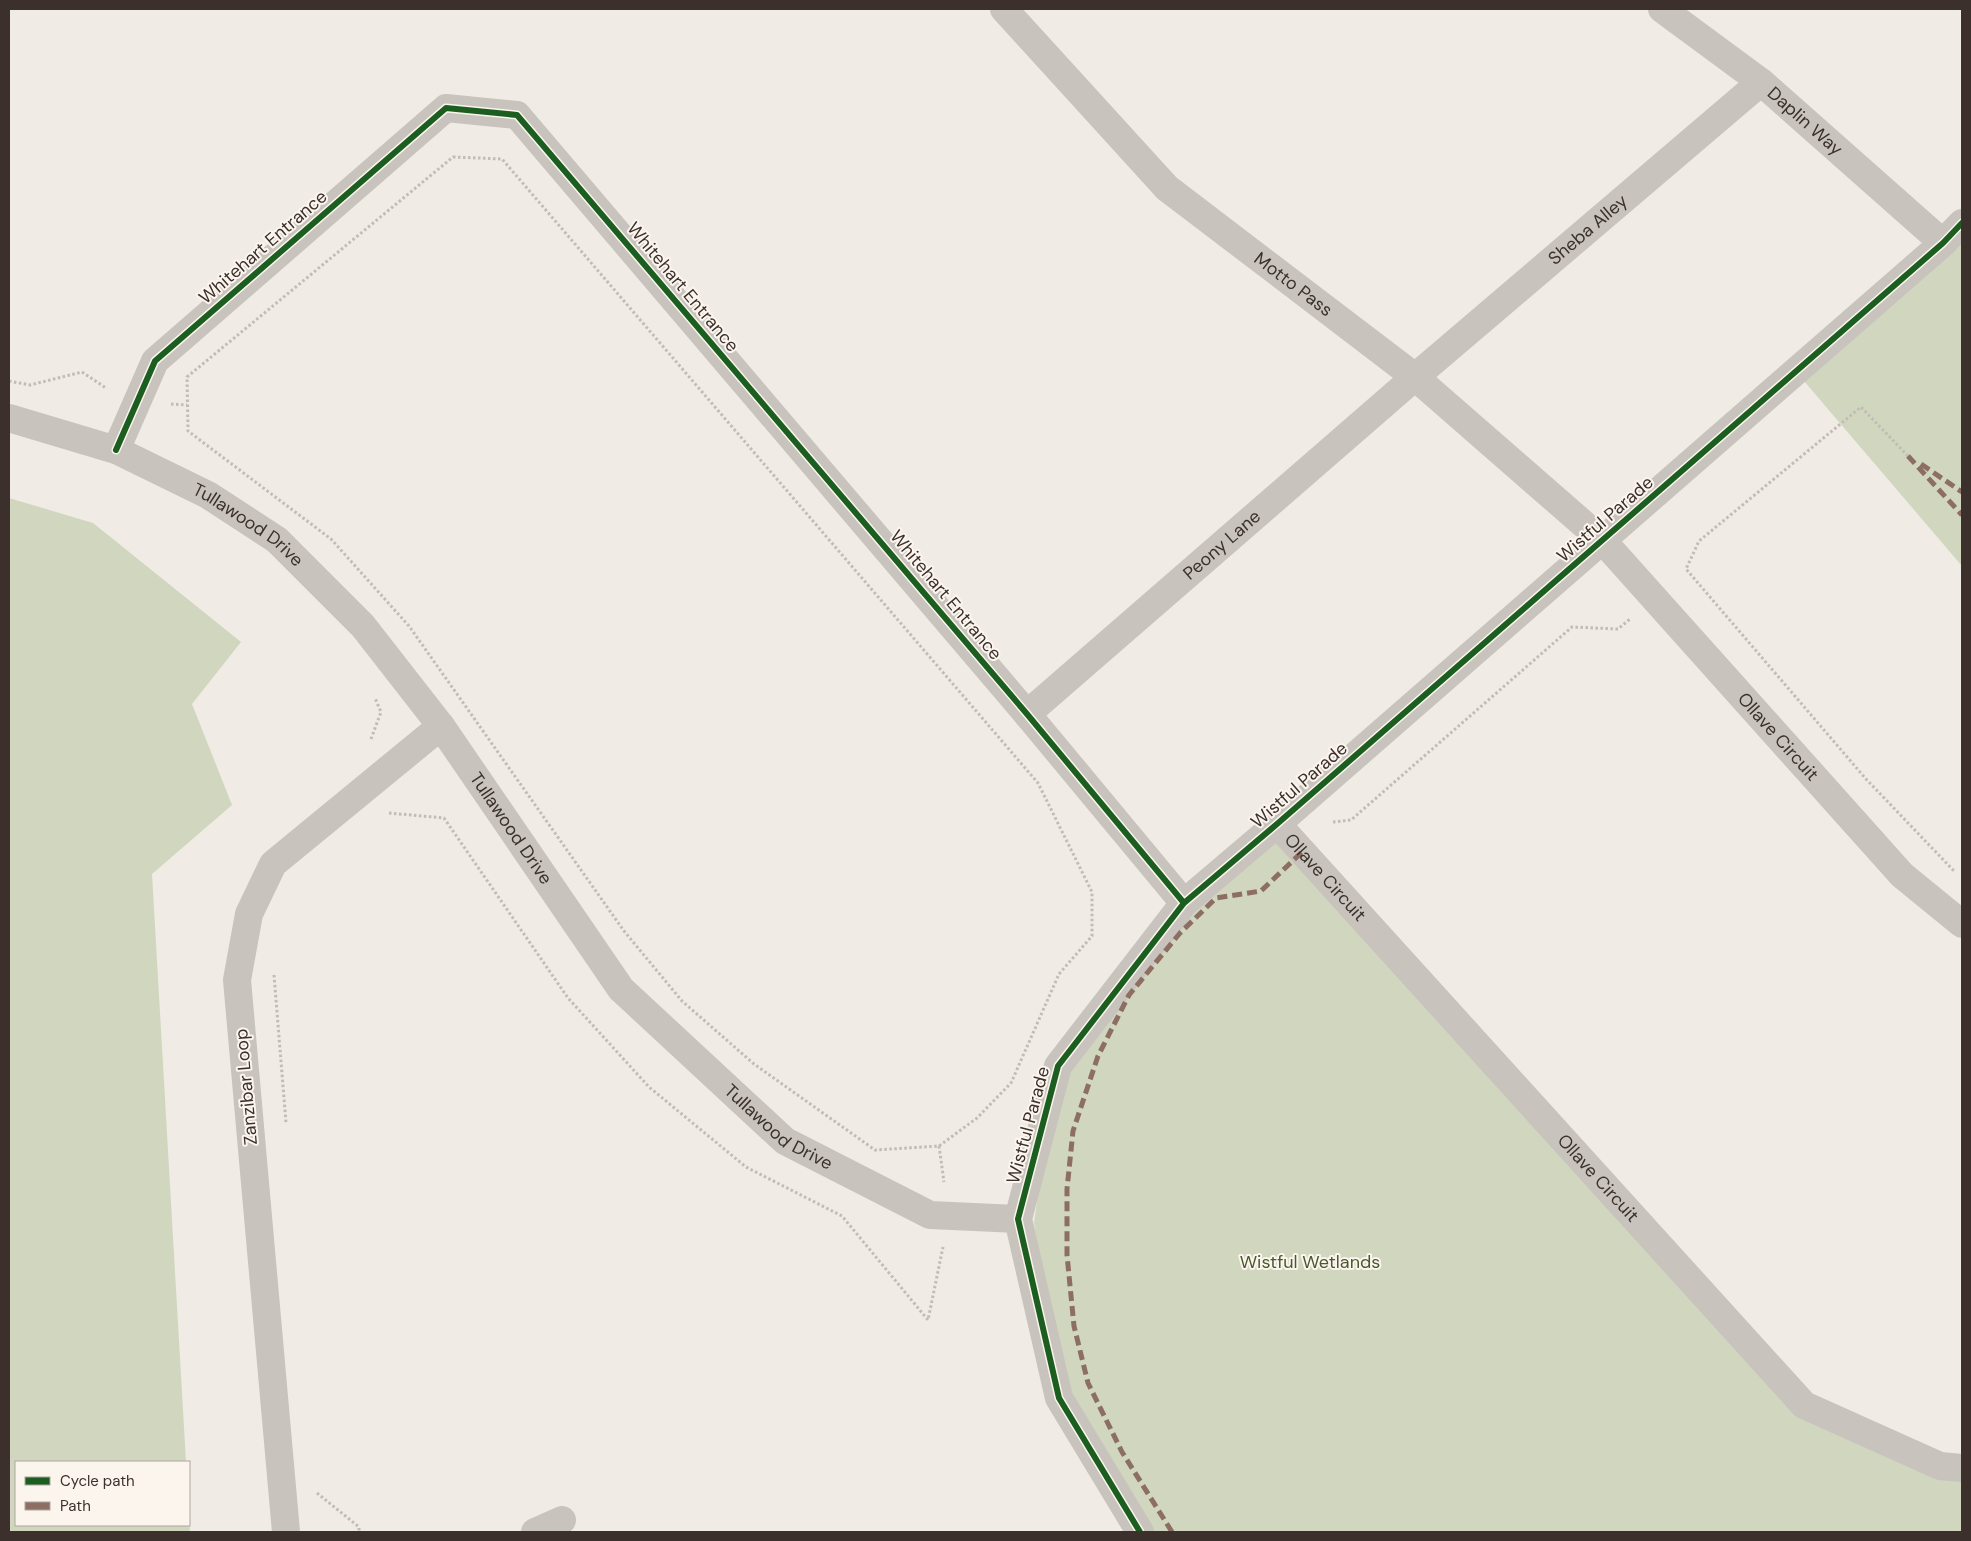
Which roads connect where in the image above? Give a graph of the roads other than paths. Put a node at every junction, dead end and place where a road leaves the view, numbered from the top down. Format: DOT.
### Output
graph roads {
  1 [pos="1004,9"];
  2 [pos="1662,9"];
  3 [pos="1761,82"];
  4 [pos="1962,223"];
  5 [pos="1943,243"];
  6 [pos="1415,377"];
  7 [pos="9,418"];
  8 [pos="116,450"];
  9 [pos="1603,541"];
  10 [pos="1027,714"];
  11 [pos="442,726"];
  12 [pos="1277,824"];
  13 [pos="1184,902"];
  14 [pos="1962,924"];
  15 [pos="1018,1219"];
  16 [pos="1962,1468"];
  17 [pos="562,1520"];
  18 [pos="286,1532"];
  19 [pos="535,1532"];
  20 [pos="1140,1532"];
  1 -- 6 [label="street, Motto Pass"];
  2 -- 3 [label="street, Daplin Way"];
  3 -- 5 [label="street, Daplin Way"];
  3 -- 6 [label="street, Sheba Alley"];
  4 -- 5 [label="street, Wistful Parade"];
  5 -- 9 [label="street, Wistful Parade"];
  6 -- 9 [label="street, Motto Pass"];
  6 -- 10 [label="street, Peony Lane"];
  7 -- 8 [label="street, Tullawood Drive"];
  8 -- 10 [label="street, Whitehart Entrance"];
  8 -- 11 [label="street, Tullawood Drive"];
  9 -- 12 [label="street, Wistful Parade"];
  9 -- 14 [label="street, Ollave Circuit"];
  10 -- 13 [label="street, Whitehart Entrance"];
  11 -- 15 [label="street, Tullawood Drive"];
  11 -- 18 [label="street, Zanzibar Loop"];
  12 -- 13 [label="street, Wistful Parade"];
  12 -- 16 [label="street, Ollave Circuit"];
  13 -- 15 [label="street, Wistful Parade"];
  15 -- 20 [label="street, Wistful Parade"];
  17 -- 19 [label="street"];
}
